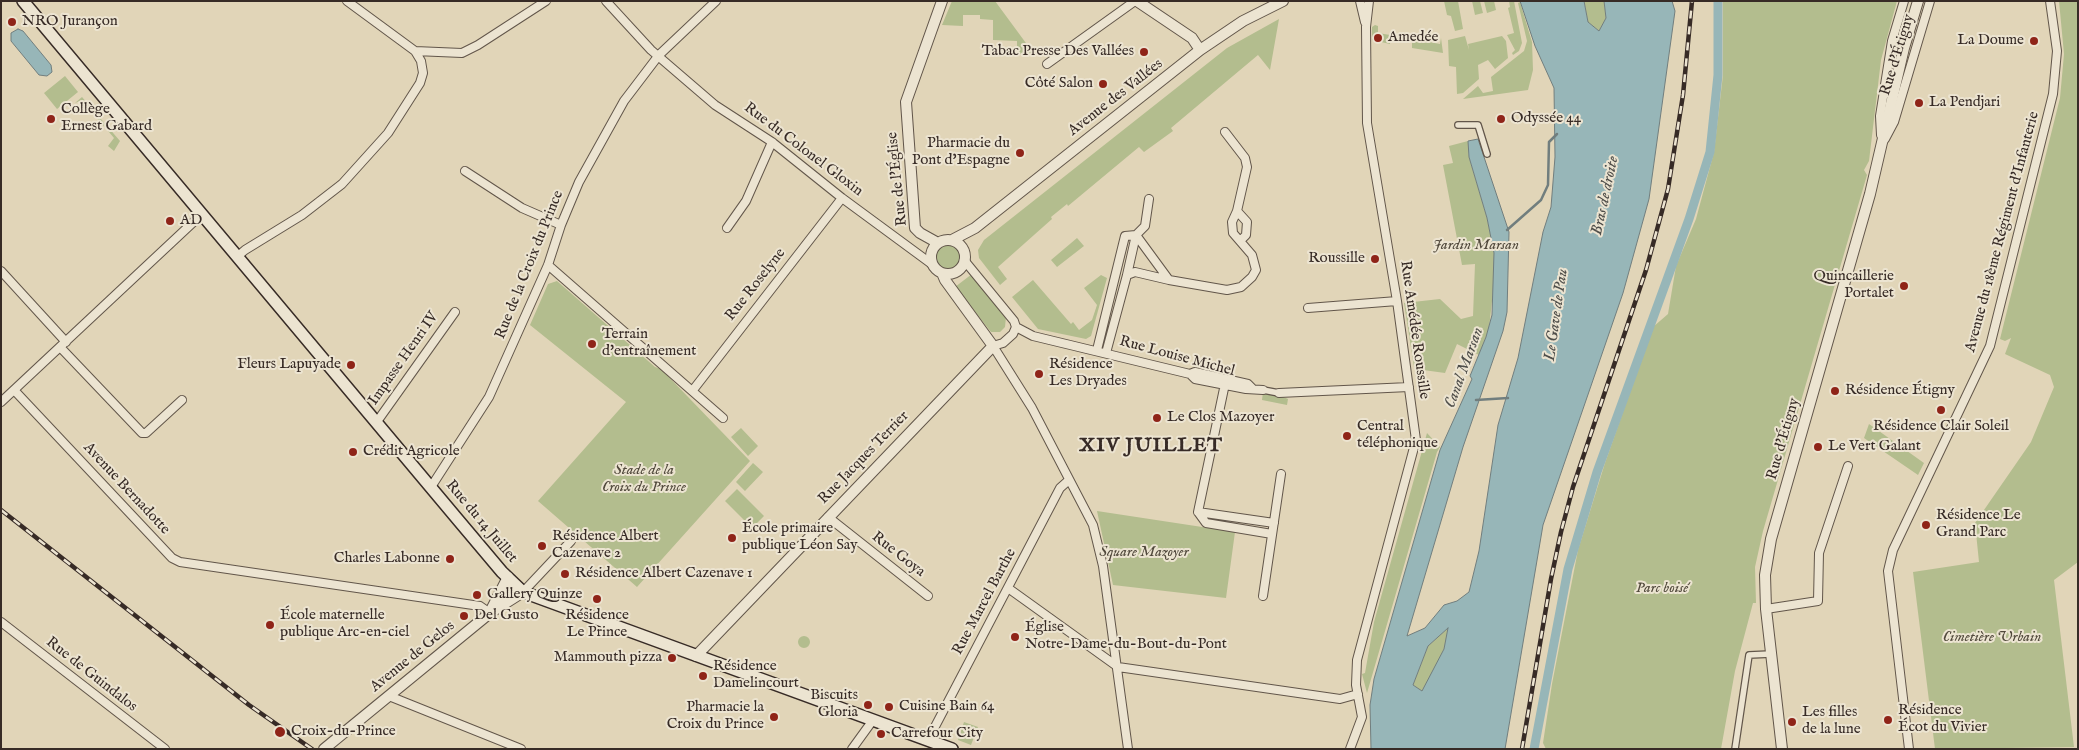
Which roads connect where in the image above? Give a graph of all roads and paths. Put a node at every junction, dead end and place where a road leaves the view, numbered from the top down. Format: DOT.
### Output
graph roads {
  1 [pos="23,1"];
  2 [pos="347,1"];
  3 [pos="546,1"];
  4 [pos="606,1"];
  5 [pos="716,1"];
  6 [pos="942,1"];
  7 [pos="1136,1"];
  8 [pos="1282,1"];
  9 [pos="1360,1"];
  10 [pos="1369,1"];
  11 [pos="1904,1"];
  12 [pos="1918,1"];
  13 [pos="1930,1"];
  14 [pos="2050,1"];
  15 [pos="1366,27"];
  16 [pos="1200,50"];
  17 [pos="415,51"];
  18 [pos="658,55"];
  19 [pos="1047,64"];
  20 [pos="1458,125"];
  21 [pos="1225,132"];
  22 [pos="772,142"];
  23 [pos="1882,144"];
  24 [pos="1487,154"];
  25 [pos="465,171"];
  26 [pos="842,198"];
  27 [pos="1149,199"];
  28 [pos="1237,211"];
  29 [pos="202,214"];
  30 [pos="560,225"];
  31 [pos="727,228"];
  32 [pos="975,228"];
  33 [pos="1136,235"];
  34 [pos="952,240"];
  35 [pos="1240,241"];
  36 [pos="938,243"];
  37 [pos="962,248"];
  38 [pos="238,256"];
  39 [pos="964,260"];
  40 [pos="548,265"];
  41 [pos="933,265"];
  42 [pos="1,271"];
  43 [pos="942,273"];
  44 [pos="1127,275"];
  45 [pos="1169,280"];
  46 [pos="1397,301"];
  47 [pos="1308,308"];
  48 [pos="455,312"];
  49 [pos="1014,330"];
  50 [pos="63,344"];
  51 [pos="993,346"];
  52 [pos="1097,350"];
  53 [pos="1106,353"];
  54 [pos="1225,382"];
  55 [pos="1410,387"];
  56 [pos="14,390"];
  57 [pos="693,390"];
  58 [pos="1263,390"];
  59 [pos="1278,392"];
  60 [pos="182,400"];
  61 [pos="1,402"];
  62 [pos="722,418"];
  63 [pos="376,423"];
  64 [pos="1848,466"];
  65 [pos="1280,474"];
  66 [pos="1069,480"];
  67 [pos="431,487"];
  68 [pos="1198,512"];
  69 [pos="828,517"];
  70 [pos="1274,523"];
  71 [pos="1272,534"];
  72 [pos="572,541"];
  73 [pos="508,577"];
  74 [pos="1008,588"];
  75 [pos="523,592"];
  76 [pos="928,596"];
  77 [pos="1263,596"];
  78 [pos="1766,609"];
  79 [pos="490,613"];
  80 [pos="1,622"];
  81 [pos="1771,654"];
  82 [pos="696,656"];
  83 [pos="1118,667"];
  84 [pos="1358,694"];
  85 [pos="389,696"];
  86 [pos="873,720"];
  87 [pos="928,740"];
  88 [pos="165,749"];
  89 [pos="324,749"];
  90 [pos="521,749"];
  91 [pos="852,749"];
  92 [pos="952,749"];
  93 [pos="1128,749"];
  94 [pos="1350,749"];
  95 [pos="1735,749"];
  96 [pos="1782,749"];
  97 [pos="1909,749"];
  1 -- 29 [label="main road, Rue du 14 Juillet"];
  2 -- 17 [label="street"];
  3 -- 17 [label="street"];
  4 -- 18 [label="street, Rue du Colonel Gloxin"];
  5 -- 18 [label="street, Rue de la Croix du Prince"];
  6 -- 36 [label="street, Rue de l'Église"];
  7 -- 16 [label="street"];
  7 -- 19 [label="street"];
  8 -- 16 [label="street, Avenue des Vallées"];
  9 -- 15 [label="street, Rue Amédée Roussille"];
  10 -- 15 [label="street, Rue Amédée Roussille"];
  11 -- 23 [label="street, Rue d'Étigny"];
  12 -- 23 [label="street"];
  13 -- 23 [label="street, Rue d'Étigny"];
  14 -- 97 [label="street, Avenue du 18ème Régiment d'Infanterie"];
  15 -- 46 [label="street, Rue Amédée Roussille"];
  16 -- 32 [label="street, Avenue des Vallées"];
  17 -- 38 [label="street"];
  18 -- 22 [label="street, Rue du Colonel Gloxin"];
  18 -- 30 [label="street, Rue de la Croix du Prince"];
  20 -- 24 [label="street"];
  21 -- 28 [label="street"];
  22 -- 26 [label="street, Rue du Colonel Gloxin"];
  22 -- 31 [label="street"];
  23 -- 78 [label="street, Rue d'Étigny"];
  25 -- 30 [label="street"];
  26 -- 41 [label="street, Rue du Colonel Gloxin"];
  26 -- 57 [label="street, Rue Roselyne"];
  27 -- 33 [label="street"];
  28 -- 35 [label="street"];
  28 -- 35 [label="street"];
  29 -- 38 [label="main road, Rue du 14 Juillet"];
  29 -- 50 [label="street"];
  30 -- 40 [label="street, Rue de la Croix du Prince"];
  32 -- 34 [label="street, Avenue des Vallées"];
  32 -- 37 [label="street, Avenue des Vallées"];
  33 -- 44 [label="street"];
  33 -- 45 [label="street"];
  33 -- 52 [label="street"];
  34 -- 36 [label="street"];
  34 -- 37 [label="street"];
  35 -- 45 [label="street"];
  36 -- 41 [label="street"];
  37 -- 39 [label="street"];
  38 -- 63 [label="main road, Rue du 14 Juillet"];
  39 -- 43 [label="street"];
  39 -- 49 [label="street"];
  40 -- 57 [label="street"];
  40 -- 67 [label="street, Rue de la Croix du Prince"];
  41 -- 43 [label="street"];
  42 -- 50 [label="street"];
  43 -- 51 [label="street"];
  44 -- 45 [label="street"];
  44 -- 53 [label="street"];
  46 -- 47 [label="street"];
  46 -- 55 [label="street, Rue Amédée Roussille"];
  48 -- 63 [label="street, Impasse Henri IV"];
  49 -- 51 [label="street"];
  49 -- 52 [label="street, Rue Louise Michel"];
  50 -- 56 [label="street"];
  50 -- 60 [label="street"];
  51 -- 66 [label="street"];
  51 -- 69 [label="street, Rue Jacques Terrier"];
  52 -- 53 [label="street, Rue Louise Michel"];
  53 -- 54 [label="street, Rue Louise Michel"];
  54 -- 58 [label="street, Rue Louise Michel"];
  54 -- 68 [label="street"];
  55 -- 59 [label="street, Rue Louise Michel"];
  55 -- 84 [label="street, Rue Amédée Roussille"];
  56 -- 61 [label="street"];
  56 -- 79 [label="street, Avenue Bernadotte"];
  57 -- 62 [label="street"];
  58 -- 59 [label="street, Rue Louise Michel"];
  63 -- 67 [label="main road, Rue du 14 Juillet"];
  64 -- 78 [label="street"];
  65 -- 70 [label="street"];
  66 -- 74 [label="street, Rue Marcel Barthe"];
  66 -- 83 [label="street"];
  67 -- 73 [label="main road, Rue du 14 Juillet"];
  68 -- 70 [label="street"];
  68 -- 71 [label="street"];
  69 -- 76 [label="street, Rue Goya"];
  69 -- 82 [label="street, Rue Jacques Terrier"];
  70 -- 71 [label="street"];
  71 -- 77 [label="street"];
  72 -- 75 [label="street"];
  73 -- 75 [label="main road, Rue du 14 Juillet"];
  73 -- 79 [label="street"];
  74 -- 83 [label="street"];
  74 -- 87 [label="street, Rue Marcel Barthe"];
  75 -- 79 [label="street, Avenue de Gelos"];
  75 -- 82 [label="main road"];
  78 -- 81 [label="street, Rue d'Étigny"];
  79 -- 85 [label="street, Avenue de Gelos"];
  80 -- 88 [label="street, Rue de Guindalos"];
  81 -- 95 [label="street"];
  81 -- 96 [label="street, Rue d'Étigny"];
  82 -- 86 [label="main road"];
  83 -- 84 [label="street"];
  83 -- 93 [label="street"];
  84 -- 94 [label="street, Rue Amédée Roussille"];
  85 -- 89 [label="street, Avenue de Gelos"];
  85 -- 90 [label="street"];
  86 -- 87 [label="main road"];
  86 -- 91 [label="street"];
  87 -- 92 [label="main road"];
}
